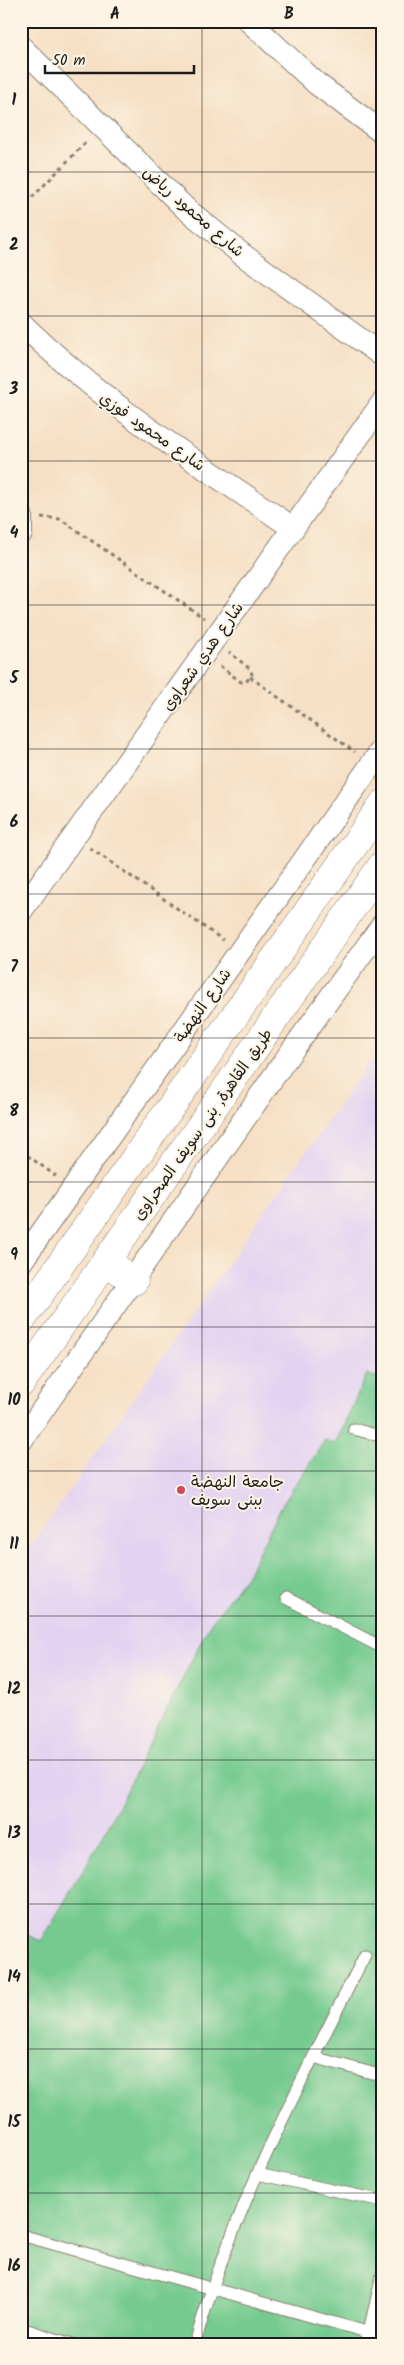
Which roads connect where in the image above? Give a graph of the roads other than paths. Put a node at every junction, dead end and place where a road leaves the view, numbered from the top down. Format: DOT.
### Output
graph roads {
  1 [pos="250,21"];
  2 [pos="21,47"];
  3 [pos="383,133"];
  4 [pos="21,323"];
  5 [pos="383,356"];
  6 [pos="383,402"];
  7 [pos="294,528"];
  8 [pos="377,756"];
  9 [pos="383,804"];
  10 [pos="383,864"];
  11 [pos="21,911"];
  12 [pos="383,924"];
  13 [pos="106,1261"];
  14 [pos="21,1262"];
  15 [pos="134,1281"];
  16 [pos="21,1321"];
  17 [pos="21,1384"];
  18 [pos="354,1429"];
  19 [pos="383,1437"];
  20 [pos="21,1441"];
  21 [pos="286,1598"];
  22 [pos="383,1648"];
  23 [pos="365,1955"];
  24 [pos="313,2057"];
  25 [pos="383,2076"];
  26 [pos="257,2174"];
  27 [pos="383,2201"];
  28 [pos="21,2236"];
  29 [pos="383,2270"];
  30 [pos="210,2289"];
  31 [pos="21,2328"];
  32 [pos="383,2333"];
  33 [pos="366,2338"];
  34 [pos="72,2344"];
  35 [pos="195,2344"];
  1 -- 3 [label="street"];
  2 -- 5 [label="street, شارع محمود رياض"];
  4 -- 7 [label="street, شارع محمود فوزي"];
  6 -- 7 [label="street, شارع هدي شعراوى"];
  7 -- 11 [label="street, شارع هدي شعراوى"];
  8 -- 14 [label="street, شارع النهضة"];
  9 -- 16 [label="main road"];
  10 -- 13 [label="main road, طريق القاهرة, بنى سويف الصحراوى"];
  12 -- 15 [label="street"];
  13 -- 15 [label="main road"];
  13 -- 17 [label="main road, طريق القاهرة, بنى سويف الصحراوى"];
  15 -- 20 [label="street"];
  18 -- 19 [label="lane"];
  21 -- 22 [label="lane"];
  23 -- 24 [label="lane"];
  24 -- 25 [label="lane"];
  24 -- 26 [label="lane"];
  26 -- 27 [label="lane"];
  26 -- 30 [label="lane"];
  28 -- 30 [label="lane"];
  29 -- 33 [label="lane"];
  30 -- 33 [label="lane"];
  30 -- 35 [label="lane"];
  31 -- 34 [label="lane"];
  32 -- 33 [label="lane"];
}
